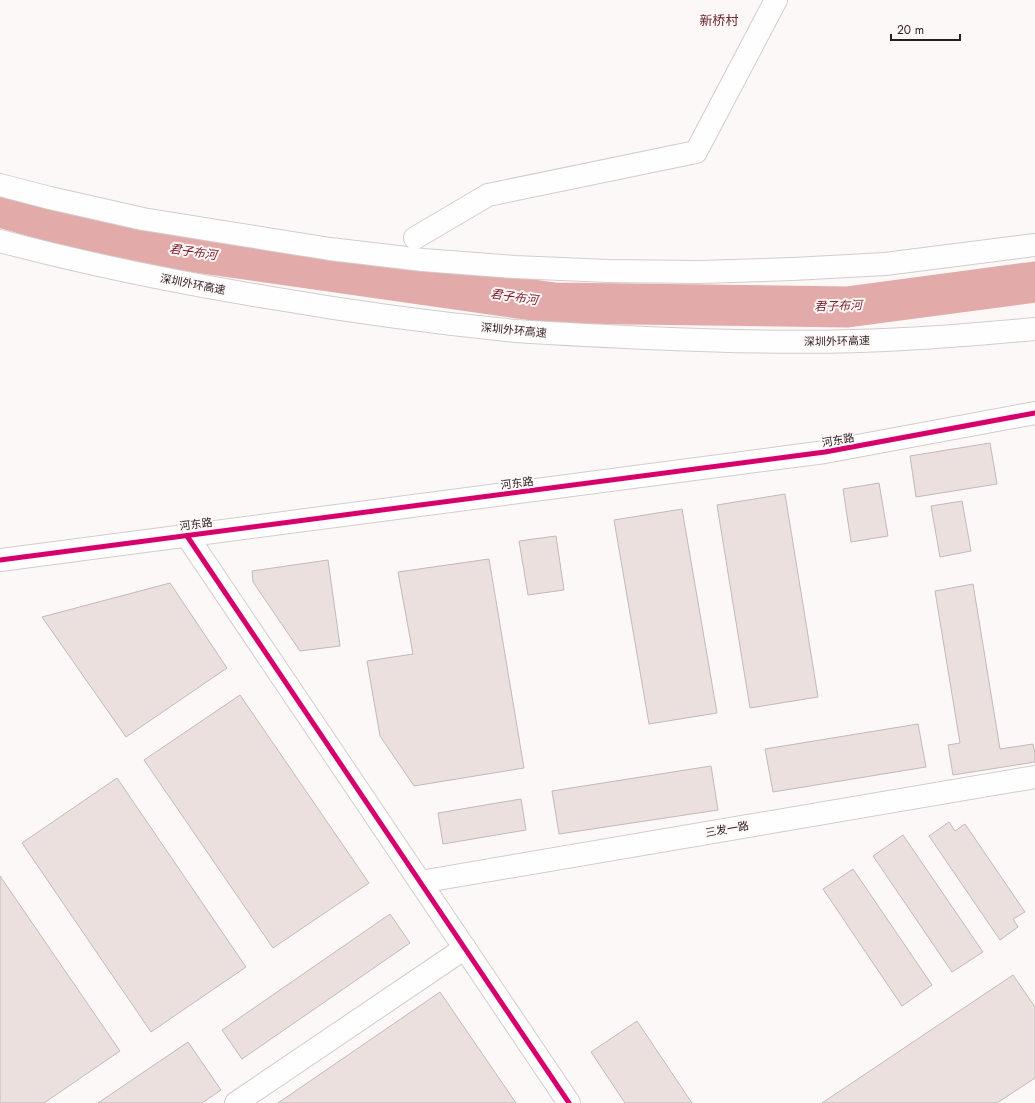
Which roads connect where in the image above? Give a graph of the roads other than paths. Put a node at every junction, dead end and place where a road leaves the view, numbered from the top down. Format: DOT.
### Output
graph roads {
  1 [pos="776,0"];
  2 [pos="0,185"];
  3 [pos="415,238"];
  4 [pos="0,241"];
  5 [pos="1035,245"];
  6 [pos="1035,329"];
  7 [pos="1035,413"];
  8 [pos="187,536"];
  9 [pos="0,560"];
  10 [pos="1035,777"];
  11 [pos="420,882"];
  12 [pos="465,948"];
  13 [pos="236,1103"];
  14 [pos="568,1103"];
  1 -- 3 [label="main road"];
  2 -- 5 [label="main road"];
  4 -- 6 [label="main road, 深圳外环高速"];
  7 -- 8 [label="main road, 河东路"];
  8 -- 9 [label="main road, 河东路"];
  8 -- 11 [label="main road"];
  10 -- 11 [label="main road, 三发一路"];
  11 -- 12 [label="main road"];
  12 -- 13 [label="main road"];
  12 -- 14 [label="main road"];
}
